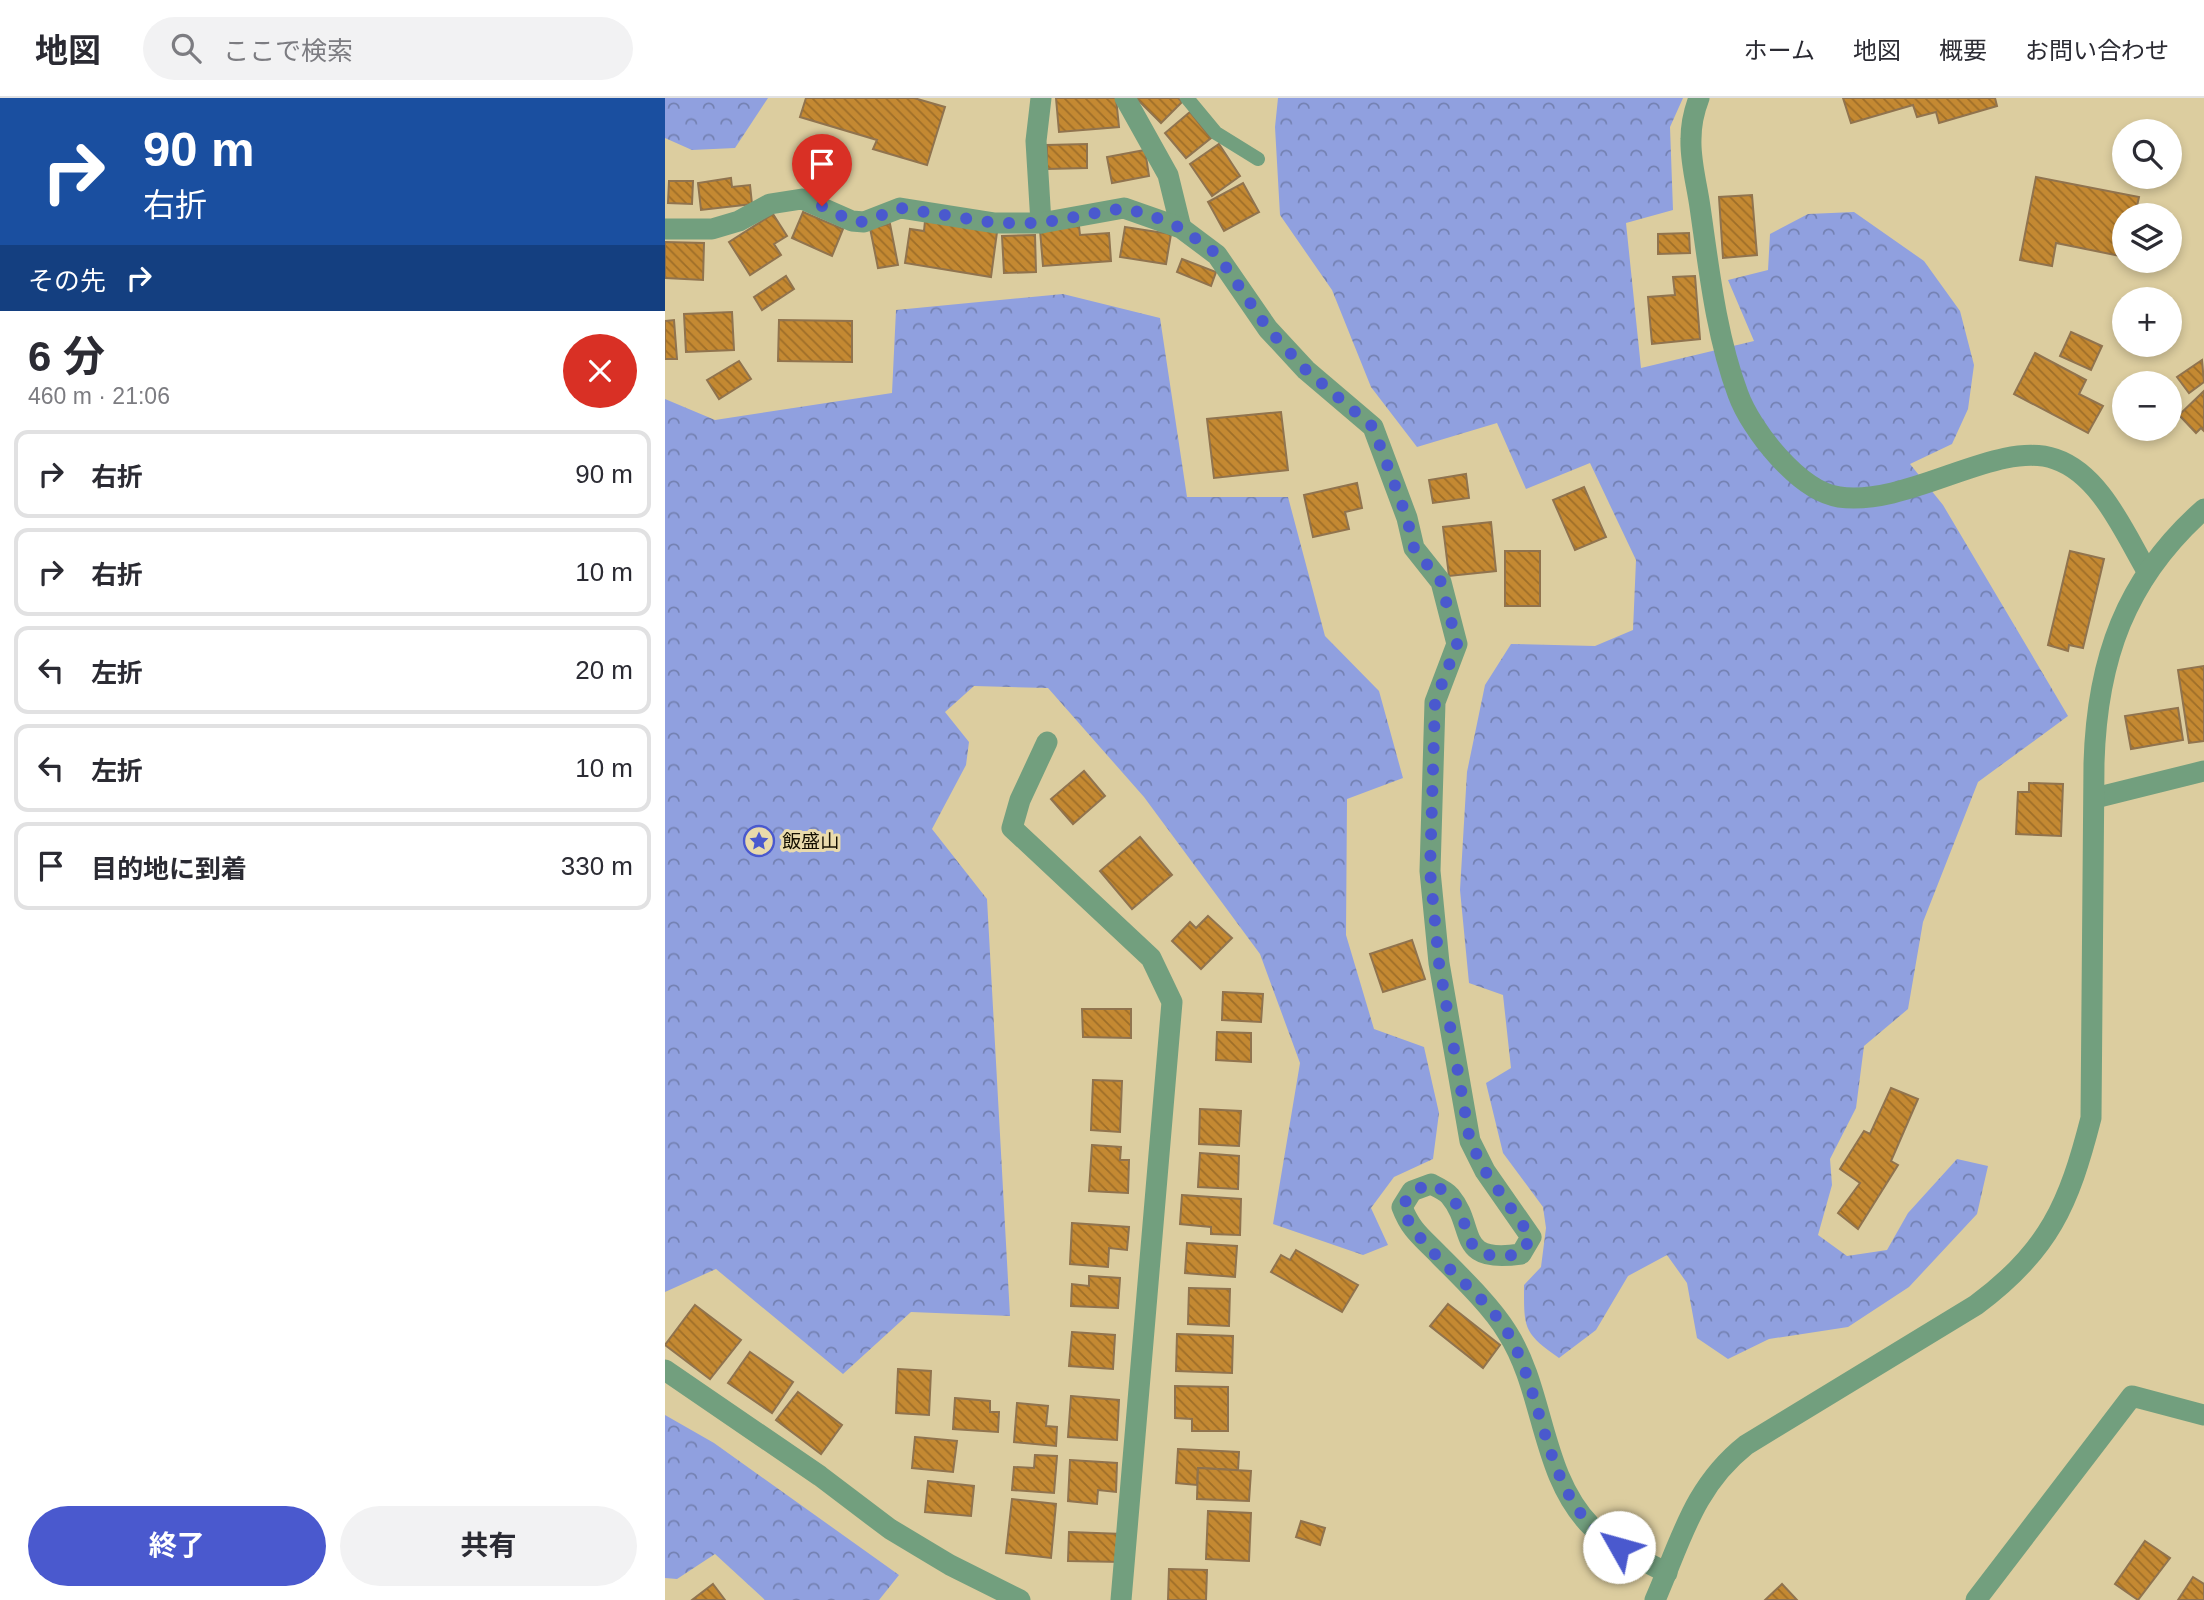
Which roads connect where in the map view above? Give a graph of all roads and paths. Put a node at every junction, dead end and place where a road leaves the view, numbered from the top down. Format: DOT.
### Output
graph roads {
  1 [pos="1041,98"];
  2 [pos="1125,98"];
  3 [pos="1187,98"];
  4 [pos="1699,98"];
  5 [pos="1258,159"];
  6 [pos="1041,223"];
  7 [pos="1181,228"];
  8 [pos="665,229"];
  9 [pos="2204,509"];
  10 [pos="2147,570"];
  11 [pos="1047,742"];
  12 [pos="2204,771"];
  13 [pos="2095,798"];
  14 [pos="666,1372"];
  15 [pos="2204,1415"];
  16 [pos="1667,1573"];
  17 [pos="1020,1600"];
  18 [pos="1121,1600"];
  19 [pos="1655,1600"];
  20 [pos="1976,1600"];
  1 -- 6 [label="street"];
  2 -- 7 [label="street"];
  3 -- 5 [label="lane"];
  4 -- 10 [label="street"];
  6 -- 7 [label="street"];
  6 -- 8 [label="street"];
  7 -- 16 [label="street"];
  9 -- 10 [label="street"];
  10 -- 13 [label="street"];
  11 -- 18 [label="street"];
  12 -- 13 [label="street"];
  13 -- 16 [label="street"];
  14 -- 17 [label="street"];
  15 -- 20 [label="street"];
  16 -- 19 [label="street"];
}
